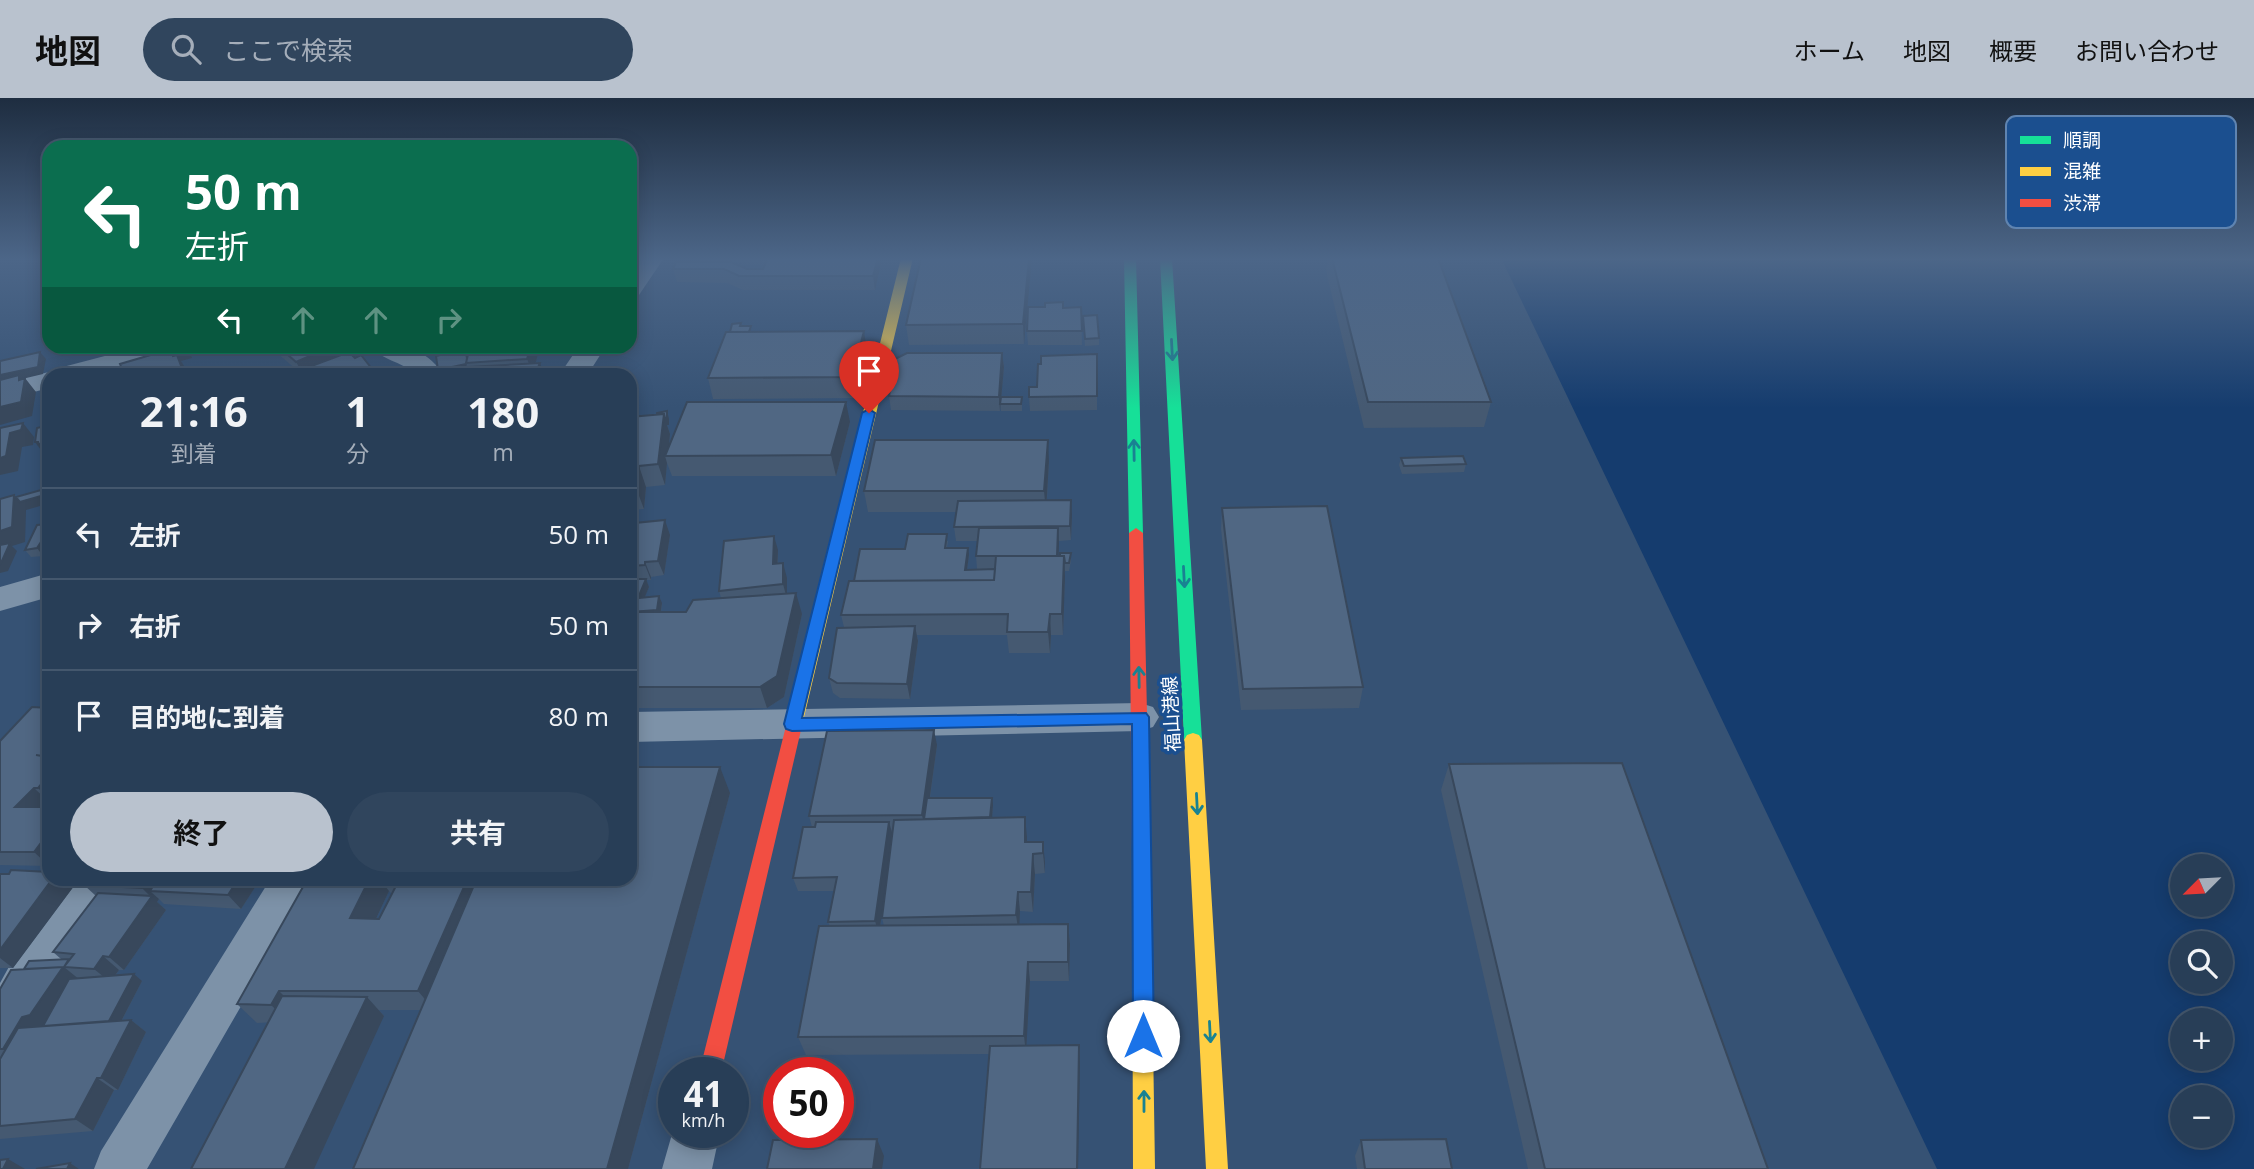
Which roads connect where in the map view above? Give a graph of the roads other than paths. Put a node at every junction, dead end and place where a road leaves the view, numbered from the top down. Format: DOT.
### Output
graph roads {
  1 [pos="895,308"];
  2 [pos="1131,308"];
  3 [pos="1169,308"];
  4 [pos="146,354"];
  5 [pos="402,354"];
  6 [pos="92,368"];
  7 [pos="423,368"];
  8 [pos="42,382"];
  9 [pos="0,392"];
  10 [pos="42,587"];
  11 [pos="0,599"];
  12 [pos="1140,717"];
  13 [pos="792,724"];
  14 [pos="637,727"];
  15 [pos="77,886"];
  16 [pos="289,886"];
  17 [pos="0,1028"];
  18 [pos="714,1057"];
  19 [pos="692,1148"];
  20 [pos="119,1169"];
  21 [pos="687,1169"];
  22 [pos="1144,1169"];
  23 [pos="1217,1169"];
  1 -- 13 [label="main road"];
  12 -- 2 [label="main road, 福山港線, one-way"];
  3 -- 23 [label="main road, 福山港線, one-way"];
  4 -- 6 [label="street"];
  5 -- 7 [label="street"];
  8 -- 9 [label="street"];
  10 -- 11 [label="street"];
  12 -- 13 [label="street"];
  22 -- 12 [label="main road, 福山港線, one-way"];
  13 -- 14 [label="street"];
  13 -- 18 [label="main road"];
  15 -- 17 [label="street"];
  16 -- 20 [label="street"];
  19 -- 21 [label="street"];
}
